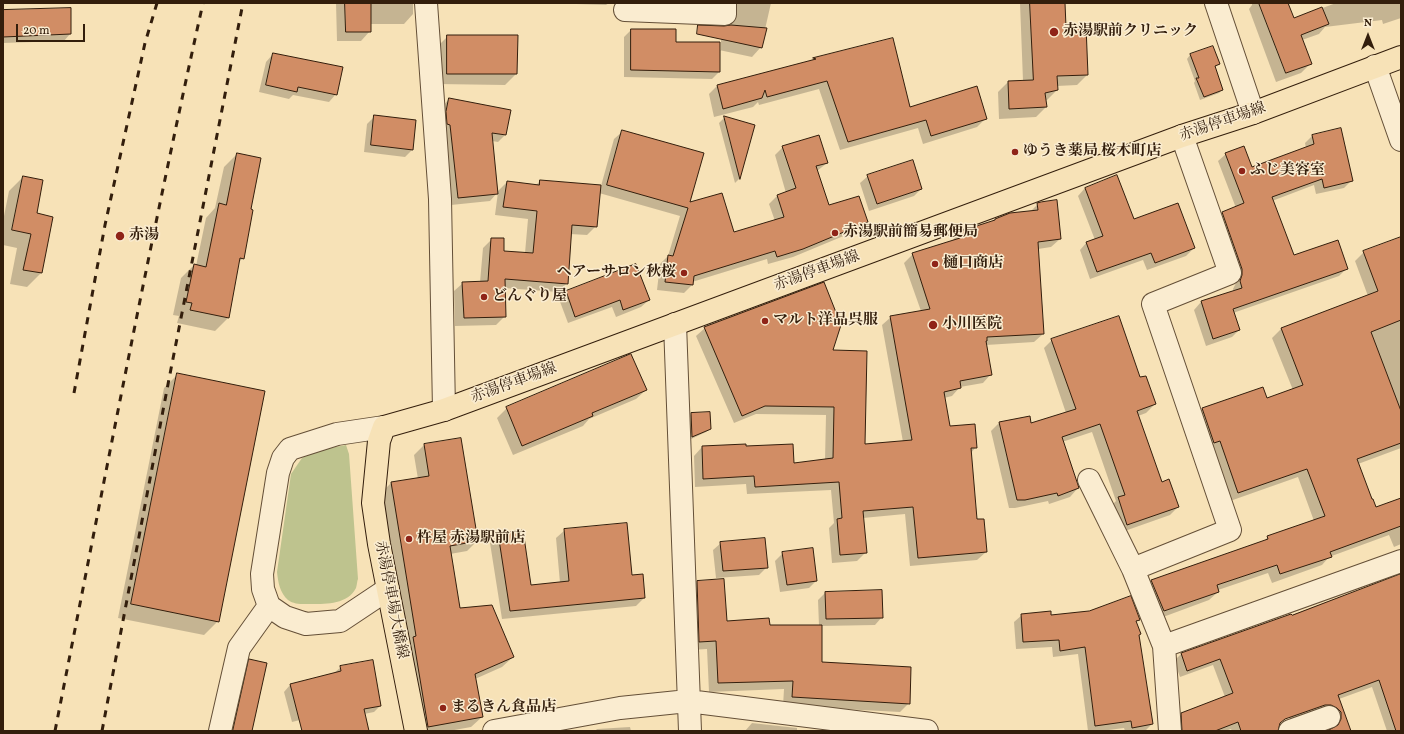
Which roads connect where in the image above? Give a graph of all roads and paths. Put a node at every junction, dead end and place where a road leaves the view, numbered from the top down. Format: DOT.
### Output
graph roads {
  1 [pos="426,3"];
  2 [pos="725,3"];
  3 [pos="1216,3"];
  4 [pos="625,10"];
  5 [pos="1401,57"];
  6 [pos="1374,66"];
  7 [pos="1253,113"];
  8 [pos="1182,136"];
  9 [pos="1401,140"];
  10 [pos="676,324"];
  11 [pos="444,410"];
  12 [pos="384,427"];
  13 [pos="1089,480"];
  14 [pos="1401,561"];
  15 [pos="1133,570"];
  16 [pos="388,588"];
  17 [pos="269,606"];
  18 [pos="1164,646"];
  19 [pos="688,701"];
  20 [pos="1329,717"];
  21 [pos="220,731"];
  22 [pos="416,731"];
  23 [pos="494,731"];
  24 [pos="690,731"];
  25 [pos="927,731"];
  26 [pos="1170,731"];
  27 [pos="1290,731"];
  1 -- 11 [label="street"];
  2 -- 4 [label="street"];
  3 -- 7 [label="street"];
  5 -- 6 [label="main road, 赤湯停車場線"];
  6 -- 7 [label="main road, 赤湯停車場線"];
  6 -- 9 [label="street"];
  7 -- 8 [label="main road, 赤湯停車場線"];
  8 -- 10 [label="main road, 赤湯停車場線"];
  8 -- 15 [label="street"];
  10 -- 11 [label="main road, 赤湯停車場線"];
  10 -- 19 [label="street"];
  11 -- 12 [label="main road, 赤湯停車場線"];
  12 -- 16 [label="main road, 赤湯停車場大橋線"];
  12 -- 17 [label="street"];
  13 -- 15 [label="street"];
  14 -- 18 [label="street"];
  15 -- 18 [label="street"];
  16 -- 17 [label="street"];
  16 -- 22 [label="main road, 赤湯停車場大橋線"];
  17 -- 21 [label="street"];
  18 -- 26 [label="street"];
  19 -- 23 [label="street"];
  19 -- 24 [label="street"];
  19 -- 25 [label="street"];
  20 -- 27 [label="street"];
}
